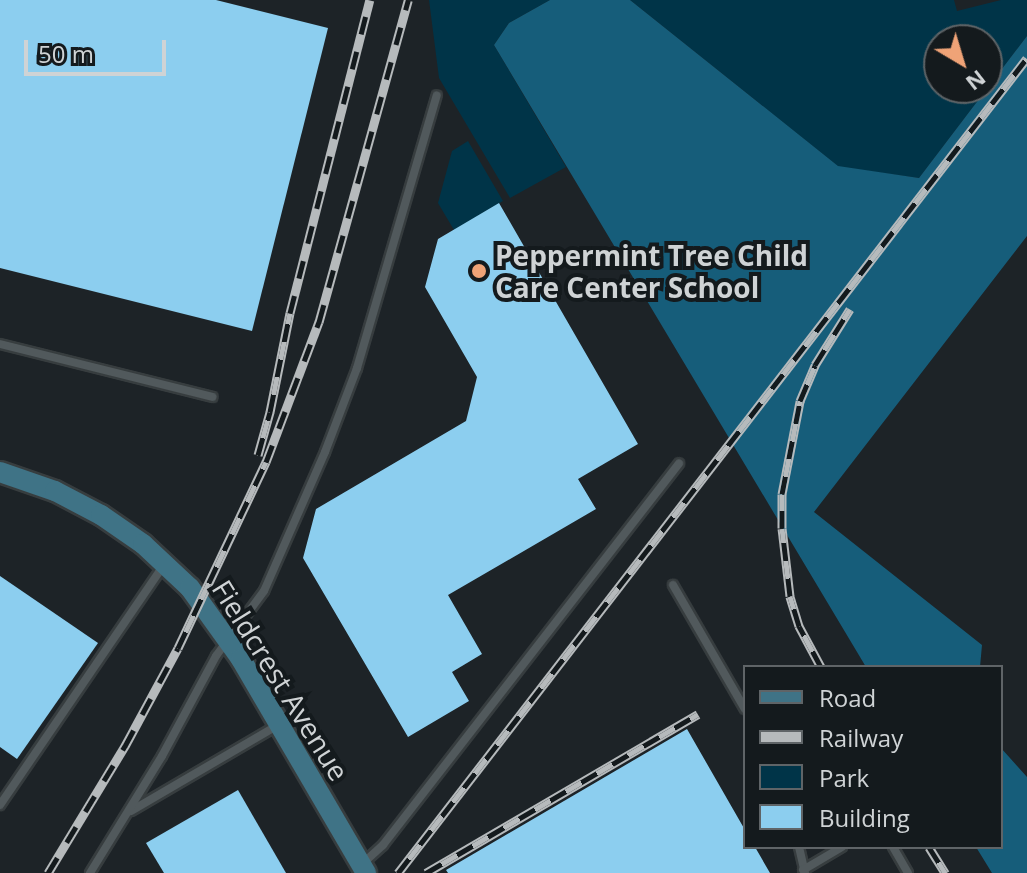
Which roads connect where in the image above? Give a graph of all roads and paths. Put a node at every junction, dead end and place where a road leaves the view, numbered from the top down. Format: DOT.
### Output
graph roads {
  1 [pos="437,95"];
  2 [pos="0,344"];
  3 [pos="212,397"];
  4 [pos="679,463"];
  5 [pos="0,472"];
  6 [pos="165,562"];
  7 [pos="673,585"];
  8 [pos="228,639"];
  9 [pos="743,706"];
  10 [pos="280,724"];
  11 [pos="0,805"];
  12 [pos="127,813"];
  13 [pos="799,849"];
  14 [pos="839,849"];
  15 [pos="894,849"];
  16 [pos="363,869"];
  17 [pos="804,871"];
  18 [pos="90,873"];
  19 [pos="908,873"];
  1 -- 8 [label="lane"];
  2 -- 3 [label="lane"];
  4 -- 16 [label="lane"];
  5 -- 6 [label="street, Fieldcrest Avenue"];
  6 -- 8 [label="street, Fieldcrest Avenue"];
  6 -- 11 [label="lane"];
  7 -- 9 [label="lane"];
  8 -- 10 [label="street, Fieldcrest Avenue"];
  8 -- 12 [label="lane"];
  10 -- 12 [label="lane"];
  10 -- 16 [label="street, Fieldcrest Avenue"];
  12 -- 18 [label="lane"];
  13 -- 17 [label="lane"];
  14 -- 17 [label="lane"];
  15 -- 19 [label="lane"];
}
